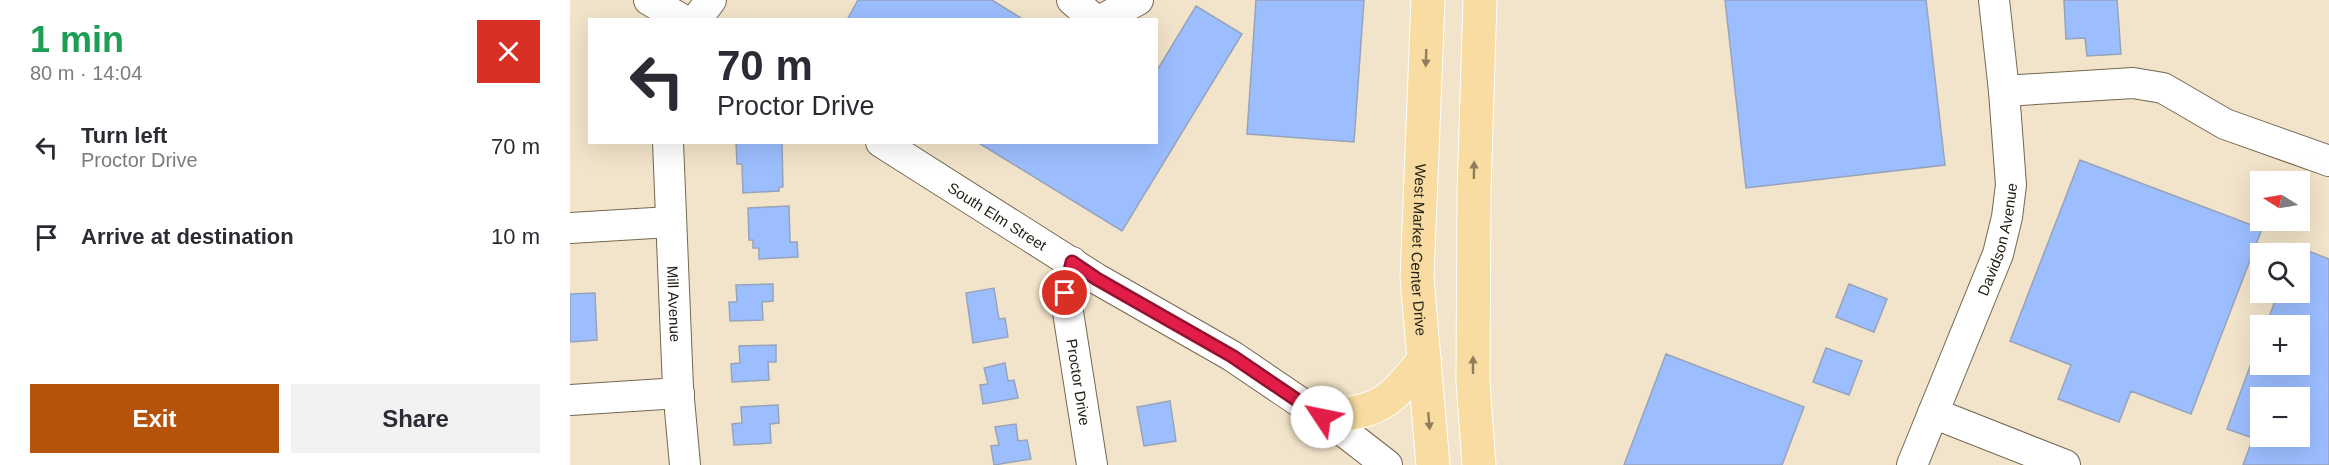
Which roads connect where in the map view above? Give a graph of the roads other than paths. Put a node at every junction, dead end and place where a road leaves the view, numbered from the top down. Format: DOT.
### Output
graph roads {
  1 [pos="649,0"];
  2 [pos="711,0"];
  3 [pos="1072,0"];
  4 [pos="1138,0"];
  5 [pos="1428,0"];
  6 [pos="1480,0"];
  7 [pos="1994,0"];
  8 [pos="680,18"];
  9 [pos="698,18"];
  10 [pos="1093,18"];
  11 [pos="1105,18"];
  12 [pos="2004,91"];
  13 [pos="668,144"];
  14 [pos="884,144"];
  15 [pos="2329,161"];
  16 [pos="670,222"];
  17 [pos="570,228"];
  18 [pos="1072,262"];
  19 [pos="1424,360"];
  20 [pos="679,393"];
  21 [pos="570,400"];
  22 [pos="1933,413"];
  23 [pos="1322,417"];
  24 [pos="685,465"];
  25 [pos="1092,465"];
  26 [pos="1387,465"];
  27 [pos="1433,465"];
  28 [pos="1479,465"];
  29 [pos="1912,465"];
  30 [pos="2065,465"];
  1 -- 8 [label="street"];
  2 -- 9 [label="street"];
  3 -- 10 [label="street"];
  4 -- 11 [label="street"];
  5 -- 19 [label="main road, West Market Center Drive, one-way"];
  28 -- 6 [label="main road, one-way"];
  7 -- 12 [label="street, Davidson Avenue"];
  12 -- 15 [label="street"];
  12 -- 22 [label="street, Davidson Avenue"];
  13 -- 16 [label="street, Mill Avenue"];
  14 -- 18 [label="street, South Elm Street"];
  16 -- 17 [label="street"];
  16 -- 20 [label="street, Mill Avenue"];
  18 -- 23 [label="street, South Elm Street"];
  18 -- 25 [label="street, Proctor Drive"];
  19 -- 23 [label="main road"];
  19 -- 27 [label="main road, West Market Center Drive, one-way"];
  20 -- 21 [label="street"];
  20 -- 24 [label="street, Mill Avenue"];
  22 -- 29 [label="street, Davidson Avenue"];
  22 -- 30 [label="street"];
  23 -- 26 [label="street, South Elm Street"];
}
